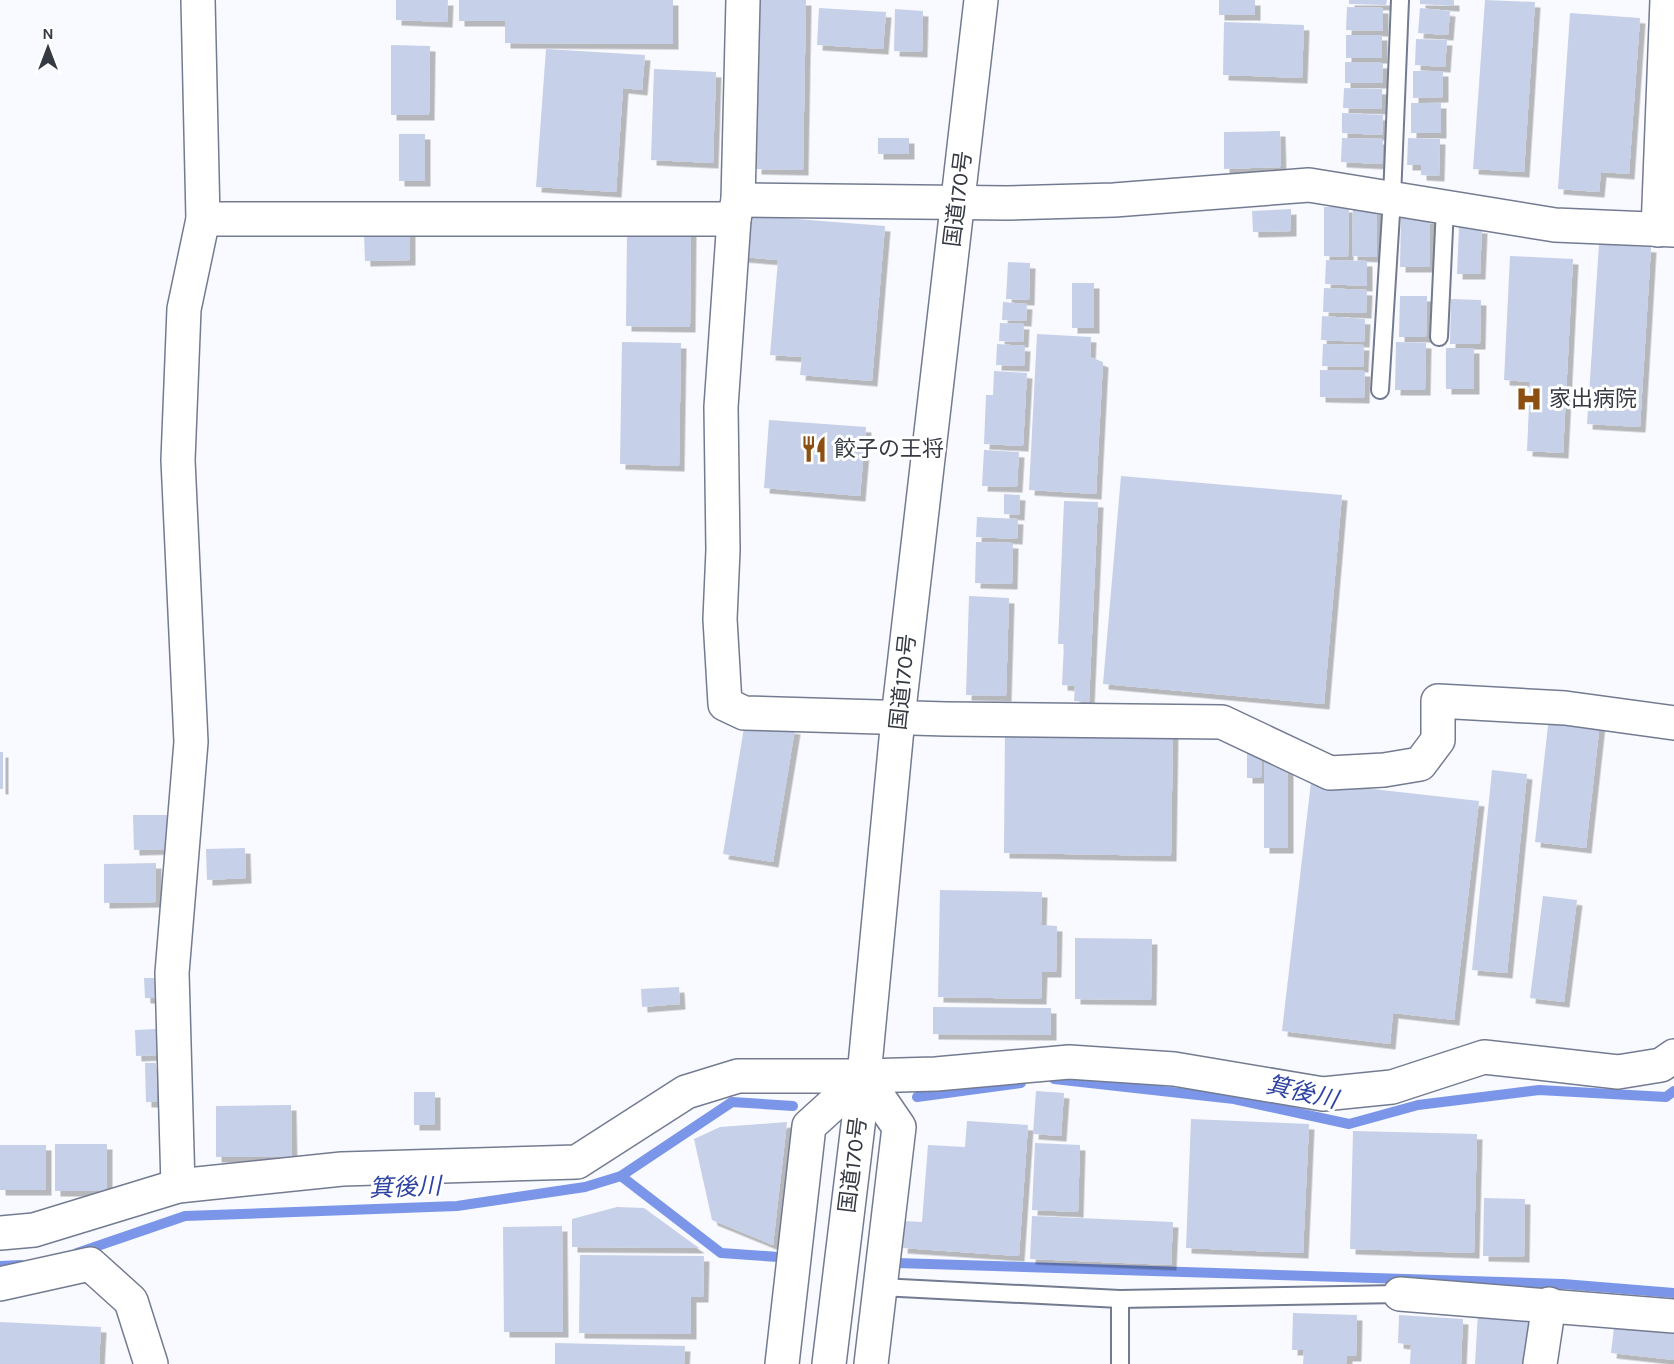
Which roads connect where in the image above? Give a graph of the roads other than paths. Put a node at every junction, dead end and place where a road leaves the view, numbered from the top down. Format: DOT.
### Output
graph roads {
  1 [pos="198,0"];
  2 [pos="743,0"];
  3 [pos="981,0"];
  4 [pos="1400,0"];
  5 [pos="1667,0"];
  6 [pos="1392,198"];
  7 [pos="956,204"];
  8 [pos="1445,207"];
  9 [pos="736,209"];
  10 [pos="202,219"];
  11 [pos="1666,230"];
  12 [pos="1439,337"];
  13 [pos="1380,390"];
  14 [pos="898,718"];
  15 [pos="1674,723"];
  16 [pos="1674,1056"];
  17 [pos="864,1076"];
  18 [pos="178,1186"];
  19 [pos="0,1233"];
  20 [pos="0,1284"];
  21 [pos="880,1287"];
  22 [pos="1400,1294"];
  23 [pos="1120,1299"];
  24 [pos="1550,1304"];
  25 [pos="1674,1316"];
  26 [pos="151,1364"];
  27 [pos="782,1364"];
  28 [pos="829,1364"];
  29 [pos="871,1364"];
  30 [pos="1120,1364"];
  31 [pos="1540,1364"];
  1 -- 10 [label="main road"];
  2 -- 9 [label="main road"];
  3 -- 7 [label="main road, 国道170号"];
  4 -- 6 [label="lane"];
  5 -- 11 [label="main road"];
  6 -- 7 [label="main road"];
  6 -- 8 [label="main road"];
  6 -- 13 [label="lane"];
  7 -- 9 [label="main road"];
  7 -- 14 [label="main road, 国道170号"];
  8 -- 11 [label="main road"];
  8 -- 12 [label="lane"];
  9 -- 10 [label="main road"];
  9 -- 14 [label="main road"];
  10 -- 18 [label="main road"];
  14 -- 15 [label="main road"];
  14 -- 17 [label="main road, 国道170号"];
  16 -- 17 [label="main road"];
  17 -- 18 [label="main road"];
  17 -- 21 [label="main road"];
  17 -- 27 [label="main road"];
  17 -- 28 [label="main road, 国道170号"];
  18 -- 19 [label="main road"];
  20 -- 26 [label="main road"];
  21 -- 23 [label="lane"];
  21 -- 29 [label="main road"];
  22 -- 23 [label="lane"];
  22 -- 24 [label="main road"];
  23 -- 30 [label="lane"];
  24 -- 25 [label="main road"];
  24 -- 31 [label="main road"];
}
